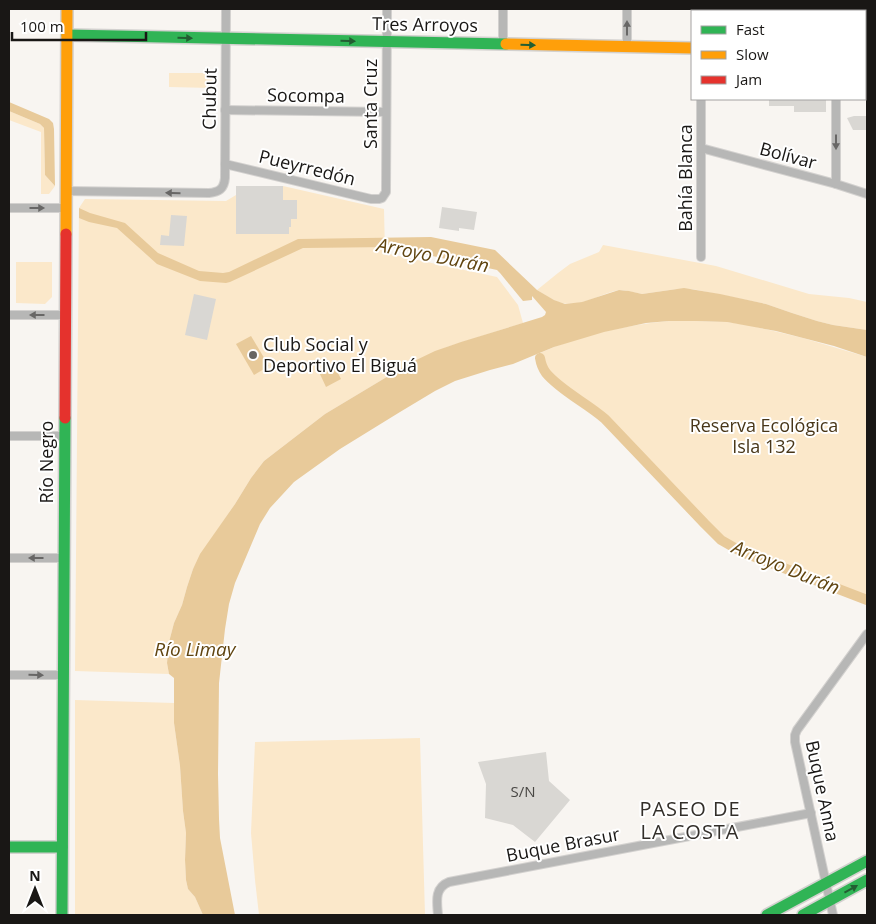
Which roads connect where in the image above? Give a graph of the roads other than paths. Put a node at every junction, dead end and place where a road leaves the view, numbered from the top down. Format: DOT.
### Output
graph roads {
  1 [pos="67,9"];
  2 [pos="226,9"];
  3 [pos="387,9"];
  4 [pos="503,9"];
  5 [pos="627,9"];
  6 [pos="67,35"];
  7 [pos="226,38"];
  8 [pos="386,42"];
  9 [pos="503,44"];
  10 [pos="627,47"];
  11 [pos="691,48"];
  12 [pos="701,100"];
  13 [pos="836,100"];
  14 [pos="225,110"];
  15 [pos="386,112"];
  16 [pos="701,148"];
  17 [pos="225,164"];
  18 [pos="836,184"];
  19 [pos="66,191"];
  20 [pos="867,194"];
  21 [pos="382,198"];
  22 [pos="9,208"];
  23 [pos="65,208"];
  24 [pos="701,257"];
  25 [pos="9,315"];
  26 [pos="65,315"];
  27 [pos="9,436"];
  28 [pos="64,436"];
  29 [pos="9,558"];
  30 [pos="64,558"];
  31 [pos="867,634"];
  32 [pos="9,675"];
  33 [pos="63,676"];
  34 [pos="810,813"];
  35 [pos="9,847"];
  36 [pos="62,847"];
  37 [pos="867,861"];
  38 [pos="867,880"];
  39 [pos="826,883"];
  40 [pos="830,901"];
  41 [pos="62,915"];
  42 [pos="438,915"];
  43 [pos="767,915"];
  44 [pos="803,915"];
  45 [pos="833,915"];
  1 -- 6 [label="street, Río Negro"];
  2 -- 7 [label="street, Chubut"];
  3 -- 8 [label="street, Santa Cruz"];
  4 -- 9 [label="street"];
  10 -- 5 [label="street, one-way"];
  6 -- 7 [label="street, Tres Arroyos, one-way"];
  6 -- 19 [label="street, Río Negro"];
  7 -- 8 [label="street, Tres Arroyos, one-way"];
  7 -- 14 [label="street, Chubut"];
  8 -- 9 [label="street, Tres Arroyos"];
  8 -- 15 [label="street, Santa Cruz"];
  9 -- 10 [label="street, Tres Arroyos, one-way"];
  10 -- 11 [label="street, Tres Arroyos"];
  12 -- 16 [label="street, Bahía Blanca"];
  13 -- 18 [label="street, one-way"];
  14 -- 15 [label="street, Socompa"];
  14 -- 17 [label="street, Chubut"];
  15 -- 21 [label="street, Santa Cruz"];
  16 -- 18 [label="street, Bolívar"];
  16 -- 24 [label="street, Bahía Blanca"];
  17 -- 19 [label="street, Chubut, one-way"];
  17 -- 21 [label="street, Pueyrredón"];
  18 -- 20 [label="street, Bolívar"];
  19 -- 23 [label="street, Río Negro"];
  22 -- 23 [label="street, one-way"];
  23 -- 26 [label="street, Río Negro"];
  26 -- 25 [label="street, one-way"];
  26 -- 28 [label="street, Río Negro"];
  27 -- 28 [label="street"];
  28 -- 30 [label="street, Río Negro"];
  30 -- 29 [label="street, one-way"];
  30 -- 33 [label="street, Río Negro"];
  31 -- 34 [label="street, Buque Anna"];
  32 -- 33 [label="street, one-way"];
  33 -- 36 [label="street, Río Negro"];
  34 -- 39 [label="street, Buque Anna"];
  34 -- 42 [label="street, Buque Brasur"];
  35 -- 36 [label="street"];
  36 -- 41 [label="street, Río Negro"];
  37 -- 39 [label="street"];
  40 -- 38 [label="street, one-way"];
  39 -- 40 [label="street, Buque Anna"];
  39 -- 43 [label="street"];
  40 -- 44 [label="street"];
  40 -- 45 [label="street, Buque Anna"];
}
